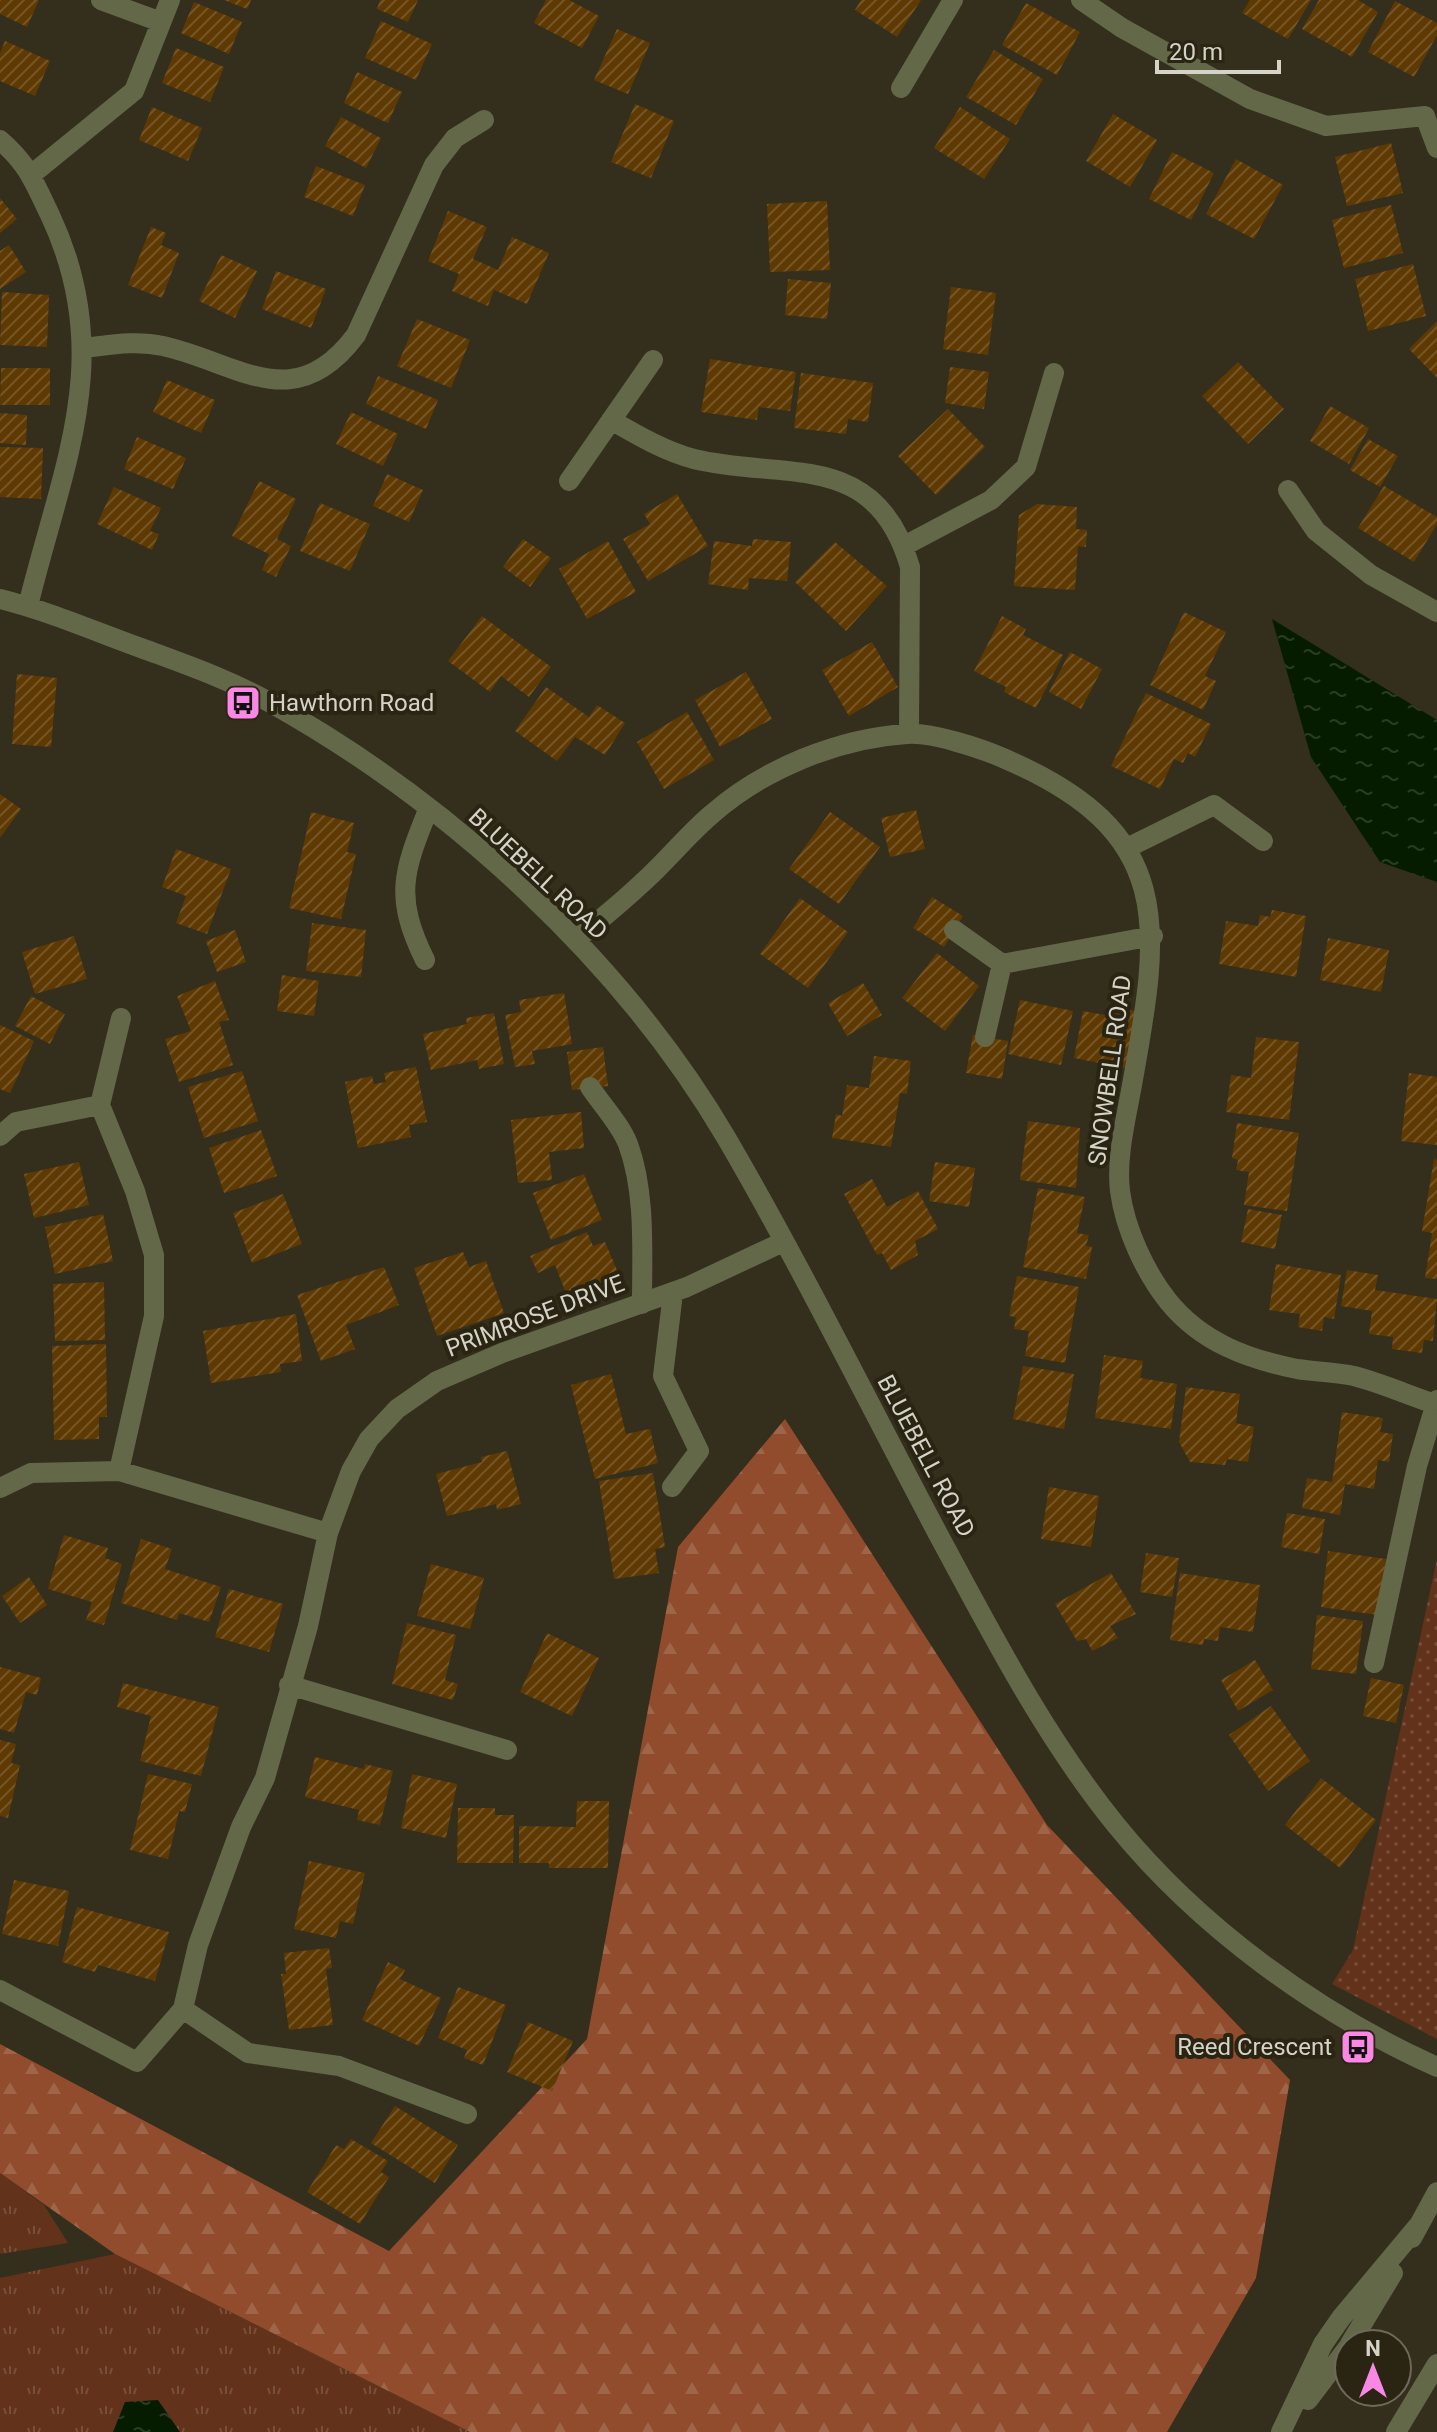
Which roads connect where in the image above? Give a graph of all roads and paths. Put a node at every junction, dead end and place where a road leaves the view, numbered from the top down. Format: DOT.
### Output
graph roads {
  1 [pos="101,0"];
  2 [pos="170,0"];
  3 [pos="953,0"];
  4 [pos="1081,0"];
  5 [pos="161,22"];
  6 [pos="901,88"];
  7 [pos="484,120"];
  8 [pos="0,140"];
  9 [pos="1437,148"];
  10 [pos="31,175"];
  11 [pos="83,348"];
  12 [pos="653,360"];
  13 [pos="1054,373"];
  14 [pos="611,420"];
  15 [pos="569,481"];
  16 [pos="1288,490"];
  17 [pos="904,546"];
  18 [pos="0,599"];
  19 [pos="28,606"];
  20 [pos="1437,612"];
  21 [pos="909,733"];
  22 [pos="428,810"];
  23 [pos="1263,841"];
  24 [pos="1127,848"];
  25 [pos="954,930"];
  26 [pos="1153,936"];
  27 [pos="576,940"];
  28 [pos="425,960"];
  29 [pos="1002,964"];
  30 [pos="121,1018"];
  31 [pos="985,1037"];
  32 [pos="590,1087"];
  33 [pos="100,1105"];
  34 [pos="8,1129"];
  35 [pos="783,1242"];
  36 [pos="673,1293"];
  37 [pos="642,1304"];
  38 [pos="1436,1402"];
  39 [pos="119,1471"];
  40 [pos="672,1487"];
  41 [pos="0,1488"];
  42 [pos="328,1533"];
  43 [pos="1374,1663"];
  44 [pos="289,1685"];
  45 [pos="507,1750"];
  46 [pos="0,1990"];
  47 [pos="183,2009"];
  48 [pos="1437,2067"];
  49 [pos="467,2114"];
  50 [pos="1437,2192"];
  51 [pos="1418,2226"];
  52 [pos="1360,2328"];
  53 [pos="1437,2364"];
  54 [pos="1333,2367"];
  55 [pos="1282,2432"];
  56 [pos="1396,2432"];
  1 -- 5 [label="street"];
  2 -- 5 [label="street"];
  3 -- 6 [label="street"];
  4 -- 9 [label="street"];
  5 -- 10 [label="street"];
  7 -- 11 [label="street"];
  8 -- 10 [label="street"];
  10 -- 11 [label="street"];
  11 -- 19 [label="street"];
  12 -- 14 [label="street"];
  13 -- 17 [label="street"];
  14 -- 15 [label="street"];
  14 -- 17 [label="street"];
  16 -- 20 [label="street"];
  17 -- 21 [label="street"];
  18 -- 19 [label="street, BLUEBELL ROAD"];
  19 -- 22 [label="street, BLUEBELL ROAD"];
  21 -- 24 [label="street, SNOWBELL ROAD"];
  21 -- 27 [label="street, SNOWBELL ROAD"];
  22 -- 27 [label="street, BLUEBELL ROAD"];
  22 -- 28 [label="street"];
  23 -- 24 [label="street"];
  24 -- 26 [label="street, SNOWBELL ROAD"];
  25 -- 29 [label="street"];
  26 -- 29 [label="street"];
  26 -- 38 [label="street, SNOWBELL ROAD"];
  27 -- 35 [label="street, BLUEBELL ROAD"];
  29 -- 31 [label="street"];
  30 -- 33 [label="street"];
  32 -- 37 [label="street"];
  33 -- 34 [label="street"];
  33 -- 39 [label="street"];
  35 -- 36 [label="street, PRIMROSE DRIVE"];
  35 -- 48 [label="street, BLUEBELL ROAD"];
  36 -- 37 [label="street, PRIMROSE DRIVE"];
  36 -- 40 [label="street"];
  37 -- 42 [label="street, PRIMROSE DRIVE"];
  38 -- 43 [label="street, SNOWBELL ROAD"];
  39 -- 41 [label="street"];
  39 -- 42 [label="street"];
  42 -- 44 [label="street, PRIMROSE DRIVE"];
  44 -- 45 [label="street"];
  44 -- 47 [label="street, PRIMROSE DRIVE"];
  46 -- 47 [label="street, PRIMROSE DRIVE"];
  47 -- 49 [label="street"];
  50 -- 51 [label="street"];
  51 -- 52 [label="street"];
  51 -- 55 [label="street"];
  53 -- 56 [label="street"];
  54 -- 55 [label="street"];
}
